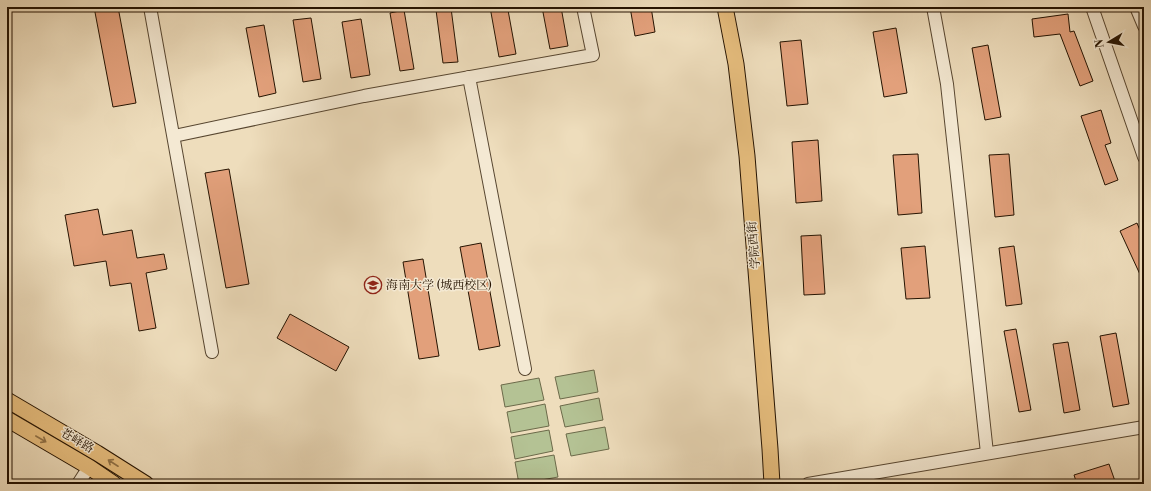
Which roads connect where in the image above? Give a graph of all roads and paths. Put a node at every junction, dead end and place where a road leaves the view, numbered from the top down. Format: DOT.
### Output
graph roads {
  1 [pos="150,7"];
  2 [pos="583,7"];
  3 [pos="725,7"];
  4 [pos="735,7"];
  5 [pos="933,7"];
  6 [pos="1092,7"];
  7 [pos="1136,7"];
  8 [pos="1144,26"];
  9 [pos="469,77"];
  10 [pos="174,136"];
  11 [pos="1144,157"];
  12 [pos="212,352"];
  13 [pos="525,369"];
  14 [pos="7,400"];
  15 [pos="7,420"];
  16 [pos="1144,427"];
  17 [pos="987,454"];
  18 [pos="88,467"];
  19 [pos="78,484"];
  20 [pos="114,484"];
  21 [pos="146,484"];
  22 [pos="772,484"];
  23 [pos="782,484"];
  24 [pos="808,484"];
  1 -- 10 [label="street"];
  2 -- 9 [label="street"];
  3 -- 22 [label="main road, 学院西街"];
  4 -- 23 [label="main road, 学院西街"];
  5 -- 17 [label="street"];
  6 -- 11 [label="street"];
  7 -- 8 [label="street"];
  9 -- 10 [label="street"];
  9 -- 13 [label="street"];
  10 -- 12 [label="street"];
  21 -- 14 [label="main road, 苍峄路, one-way"];
  15 -- 18 [label="main road, 苍峄路, one-way"];
  16 -- 17 [label="street"];
  17 -- 24 [label="street"];
  18 -- 19 [label="street"];
  18 -- 20 [label="main road, 苍峄路"];
}
